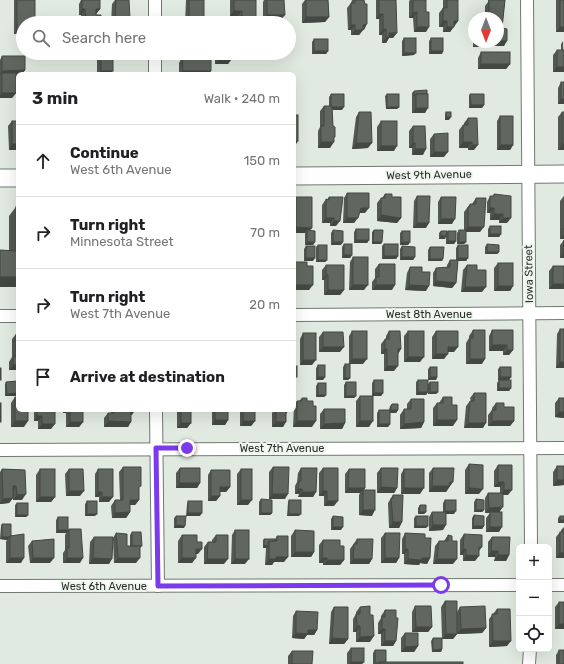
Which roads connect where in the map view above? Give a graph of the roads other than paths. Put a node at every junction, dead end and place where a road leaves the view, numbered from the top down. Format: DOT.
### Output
graph roads {
  1 [pos="155,0"];
  2 [pos="528,0"];
  3 [pos="155,16"];
  4 [pos="155,60"];
  5 [pos="155,72"];
  6 [pos="528,174"];
  7 [pos="564,174"];
  8 [pos="296,176"];
  9 [pos="0,178"];
  10 [pos="16,178"];
  11 [pos="530,314"];
  12 [pos="564,314"];
  13 [pos="296,315"];
  14 [pos="0,316"];
  15 [pos="16,316"];
  16 [pos="156,412"];
  17 [pos="156,448"];
  18 [pos="531,448"];
  19 [pos="564,448"];
  20 [pos="0,450"];
  21 [pos="531,544"];
  22 [pos="516,585"];
  23 [pos="552,585"];
  24 [pos="564,585"];
  25 [pos="0,586"];
  26 [pos="158,586"];
  27 [pos="530,652"];
  28 [pos="529,664"];
  1 -- 3 [label="street"];
  2 -- 6 [label="street, Iowa Street"];
  4 -- 5 [label="street"];
  6 -- 7 [label="main road, West 9th Avenue"];
  6 -- 8 [label="main road, West 9th Avenue"];
  6 -- 11 [label="street, Iowa Street"];
  9 -- 10 [label="main road"];
  11 -- 12 [label="street, West 8th Avenue"];
  11 -- 13 [label="street, West 8th Avenue"];
  11 -- 18 [label="street, Iowa Street"];
  14 -- 15 [label="street"];
  16 -- 17 [label="street"];
  17 -- 18 [label="street, West 7th Avenue"];
  17 -- 20 [label="street, West 7th Avenue"];
  17 -- 26 [label="street"];
  18 -- 19 [label="street, West 7th Avenue"];
  18 -- 21 [label="street, Iowa Street"];
  22 -- 26 [label="street, West 6th Avenue"];
  23 -- 24 [label="street"];
  25 -- 26 [label="street, West 6th Avenue"];
  27 -- 28 [label="street"];
}
